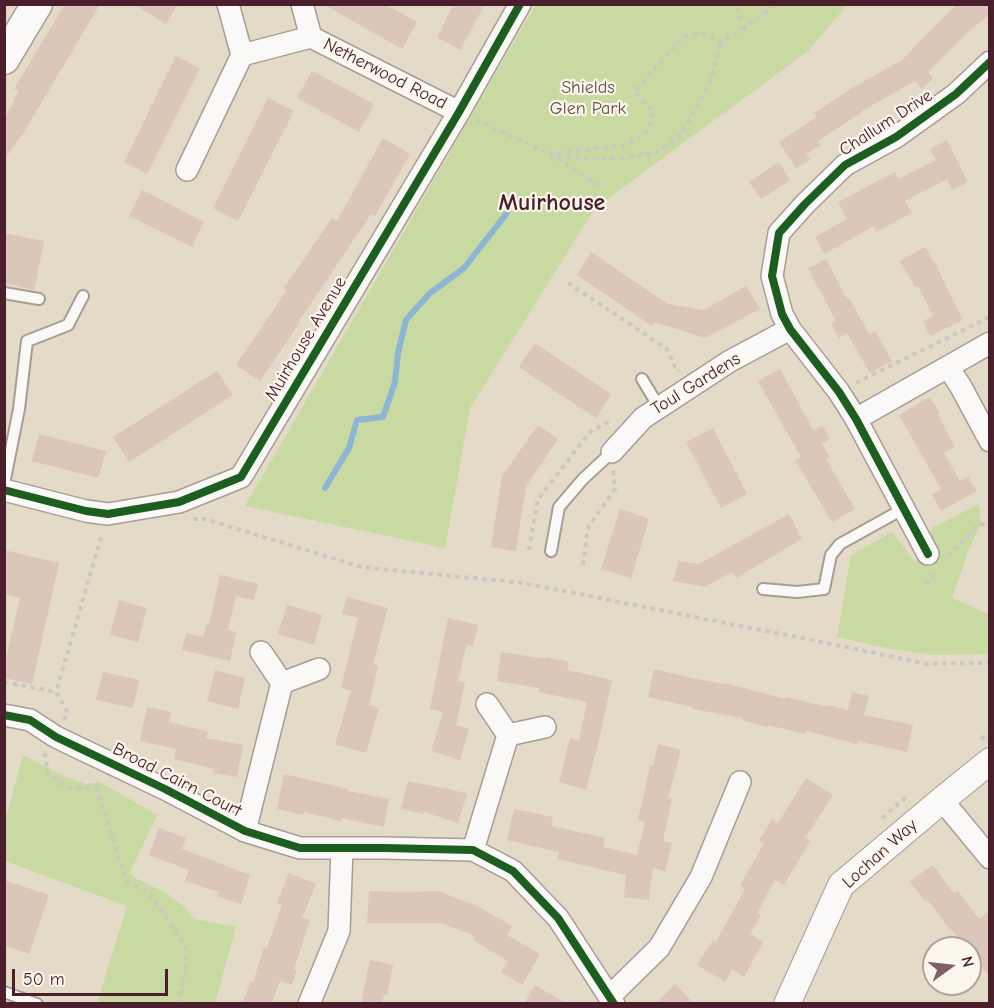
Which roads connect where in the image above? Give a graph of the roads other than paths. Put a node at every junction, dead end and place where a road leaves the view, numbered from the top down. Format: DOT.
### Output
graph roads {
  1 [pos="37,4"];
  2 [pos="228,4"];
  3 [pos="302,4"];
  4 [pos="520,4"];
  5 [pos="311,37"];
  6 [pos="242,56"];
  7 [pos="4,59"];
  8 [pos="990,62"];
  9 [pos="459,112"];
  10 [pos="187,170"];
  11 [pos="4,293"];
  12 [pos="84,296"];
  13 [pos="39,299"];
  14 [pos="790,329"];
  15 [pos="990,344"];
  16 [pos="948,367"];
  17 [pos="642,379"];
  18 [pos="659,407"];
  19 [pos="856,419"];
  20 [pos="990,441"];
  21 [pos="612,452"];
  22 [pos="4,484"];
  23 [pos="4,490"];
  24 [pos="903,509"];
  25 [pos="551,551"];
  26 [pos="928,554"];
  27 [pos="763,589"];
  28 [pos="261,652"];
  29 [pos="319,669"];
  30 [pos="282,683"];
  31 [pos="487,704"];
  32 [pos="4,715"];
  33 [pos="545,727"];
  34 [pos="508,735"];
  35 [pos="990,761"];
  36 [pos="740,782"];
  37 [pos="942,800"];
  38 [pos="245,831"];
  39 [pos="342,848"];
  40 [pos="473,850"];
  41 [pos="990,858"];
  42 [pos="4,992"];
  43 [pos="612,1000"];
  44 [pos="37,1004"];
  45 [pos="309,1004"];
  46 [pos="787,1004"];
  1 -- 7 [label="main road"];
  2 -- 6 [label="street"];
  3 -- 5 [label="street, Netherwood Road"];
  4 -- 9 [label="street, Muirhouse Avenue"];
  5 -- 6 [label="street, Netherwood Road"];
  5 -- 9 [label="street, Netherwood Road"];
  6 -- 10 [label="street"];
  8 -- 14 [label="street, Challum Drive"];
  9 -- 23 [label="street, Muirhouse Avenue"];
  11 -- 13 [label="lane"];
  12 -- 22 [label="lane"];
  14 -- 18 [label="street, Toul Gardens"];
  14 -- 19 [label="street, Challum Drive"];
  15 -- 16 [label="street"];
  16 -- 19 [label="street"];
  16 -- 20 [label="street"];
  17 -- 18 [label="lane"];
  18 -- 21 [label="street, Toul Gardens"];
  19 -- 24 [label="street, Challum Drive"];
  21 -- 25 [label="lane"];
  24 -- 26 [label="street, Challum Drive"];
  24 -- 27 [label="lane"];
  28 -- 30 [label="street"];
  29 -- 30 [label="street"];
  30 -- 38 [label="street"];
  31 -- 34 [label="street"];
  32 -- 38 [label="street, Broad Cairn Court"];
  33 -- 34 [label="street"];
  34 -- 40 [label="street"];
  35 -- 37 [label="street, Lochan Way"];
  36 -- 43 [label="street"];
  37 -- 41 [label="street"];
  37 -- 46 [label="street, Lochan Way"];
  38 -- 39 [label="street, Broad Cairn Court"];
  39 -- 40 [label="street, Broad Cairn Court"];
  39 -- 45 [label="street"];
  40 -- 43 [label="street"];
  42 -- 44 [label="lane"];
}
